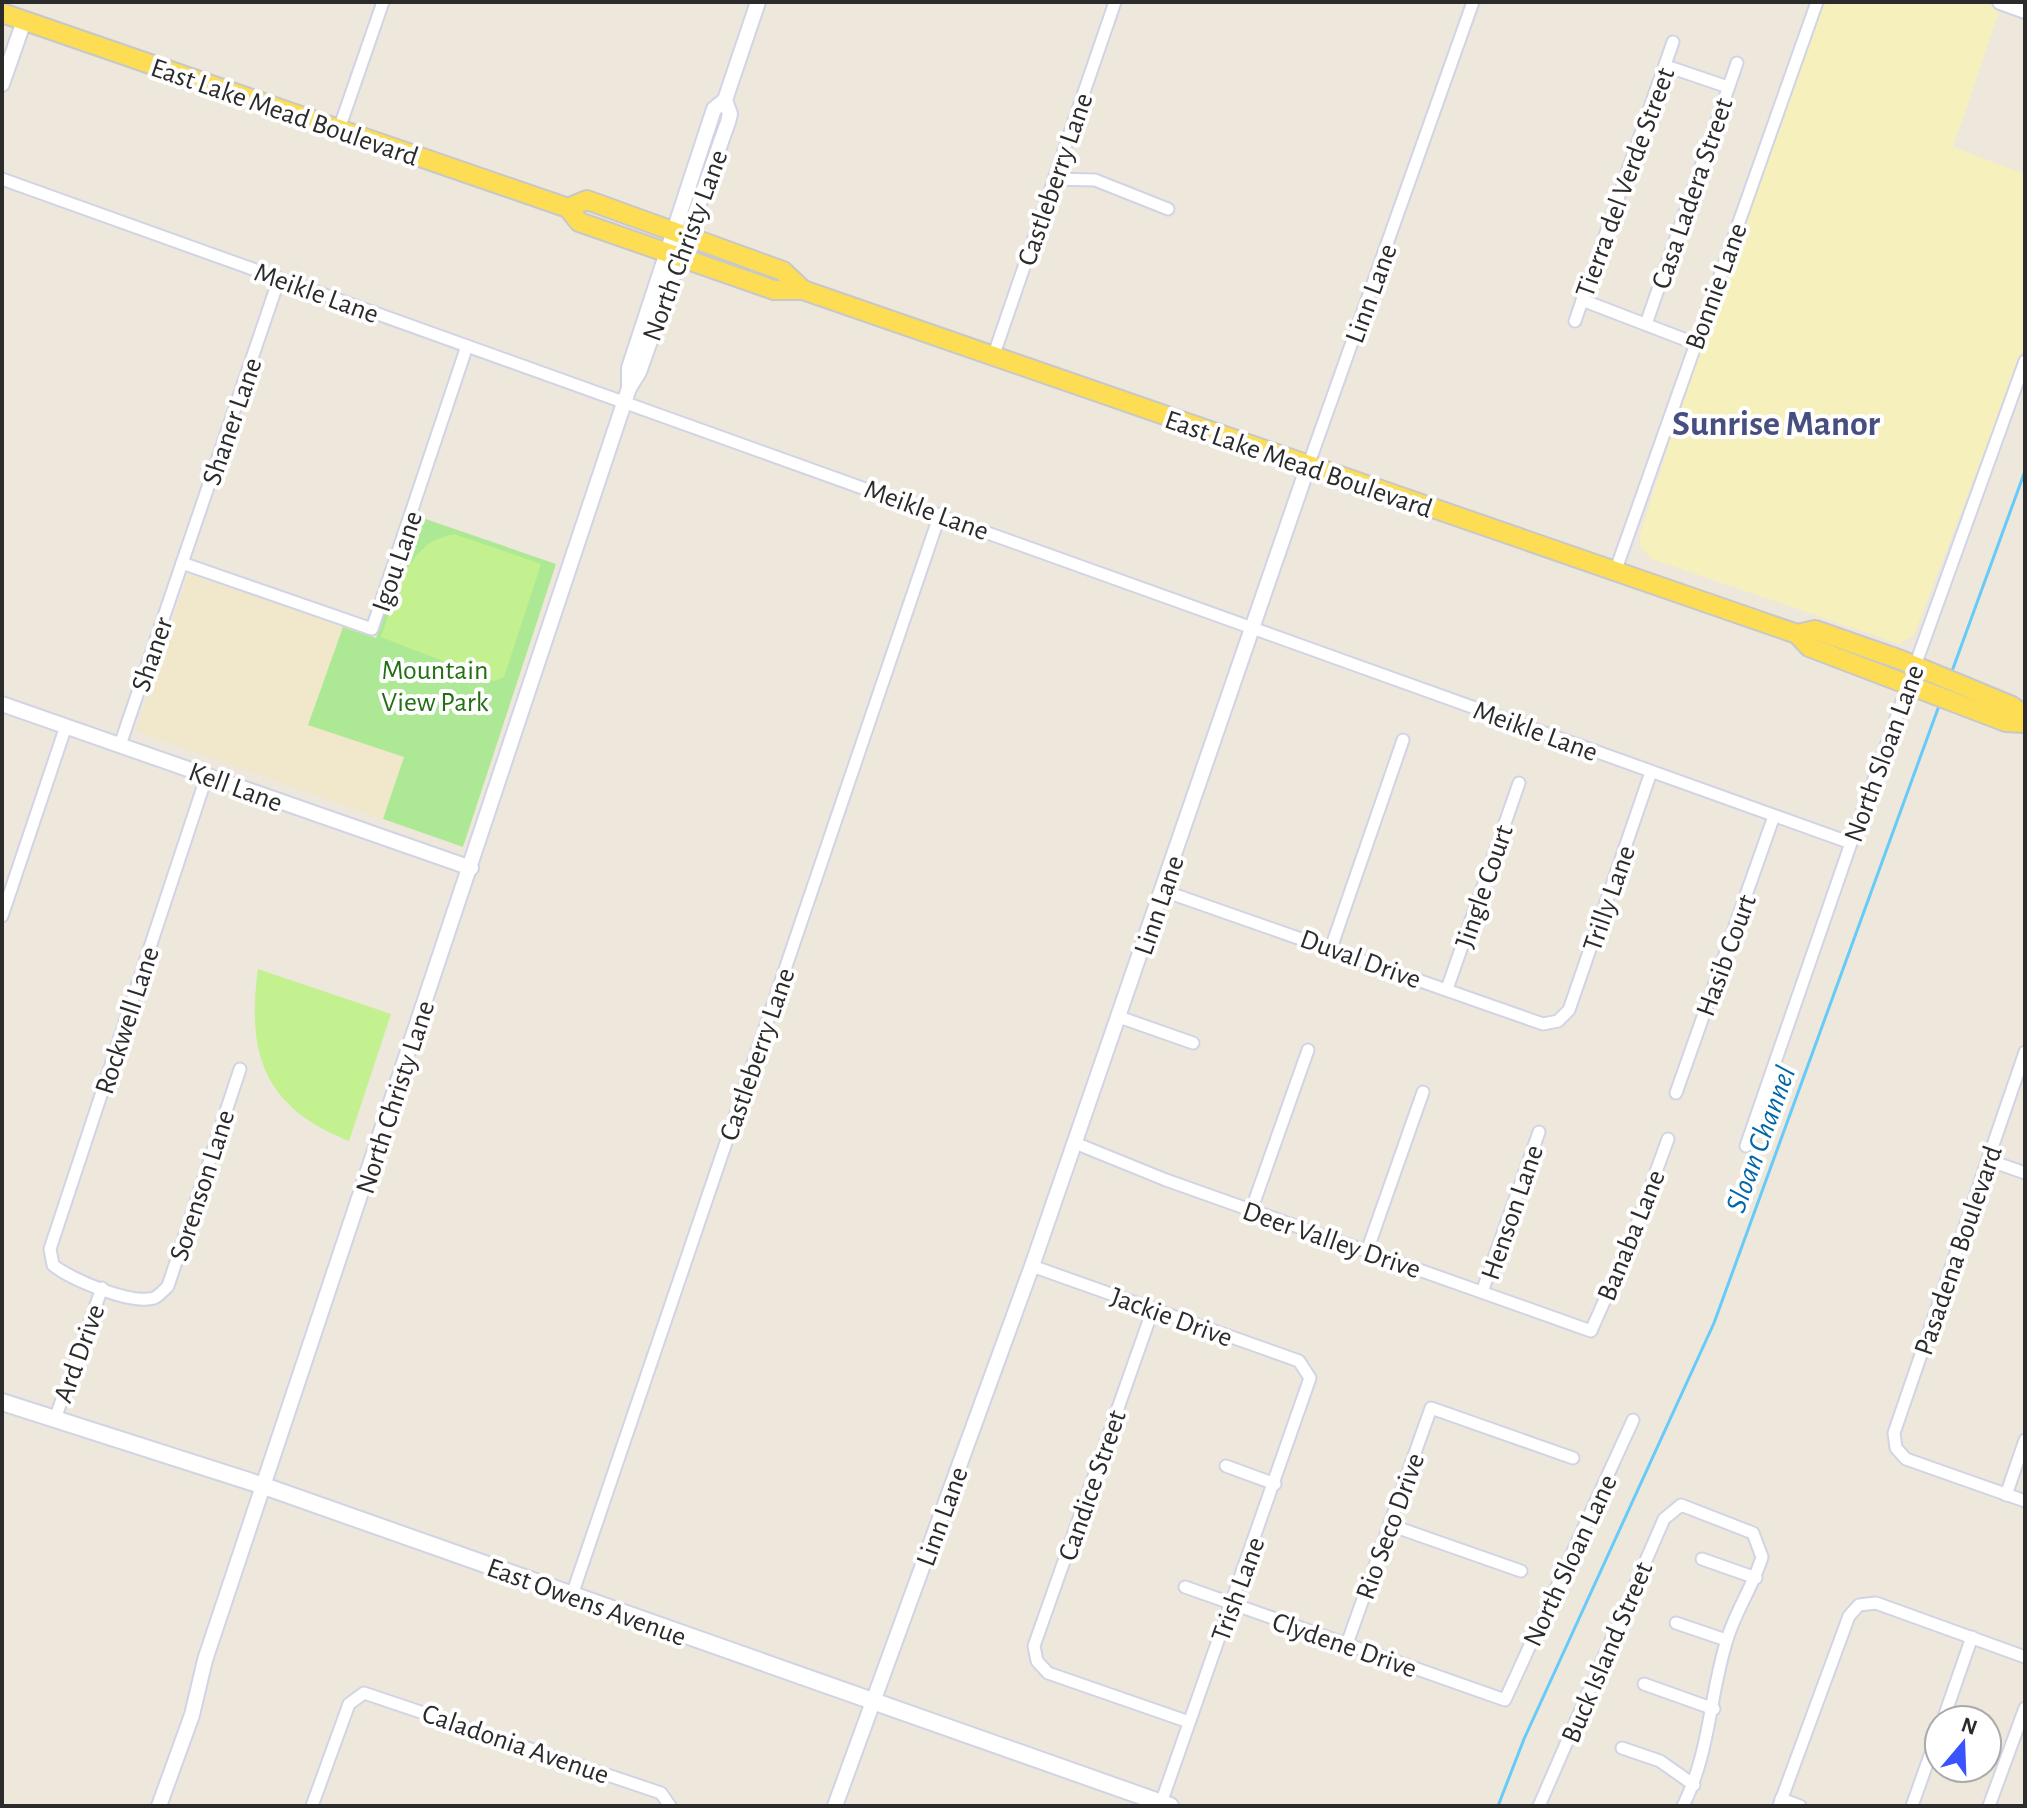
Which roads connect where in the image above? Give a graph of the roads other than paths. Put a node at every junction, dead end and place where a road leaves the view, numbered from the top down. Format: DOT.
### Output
graph roads {
  1 [pos="383,2"];
  2 [pos="758,2"];
  3 [pos="1115,2"];
  4 [pos="1473,2"];
  5 [pos="1817,2"];
  6 [pos="12,13"];
  7 [pos="1673,42"];
  8 [pos="1737,63"];
  9 [pos="1666,66"];
  10 [pos="2,84"];
  11 [pos="1728,87"];
  12 [pos="339,129"];
  13 [pos="2,179"];
  14 [pos="1054,179"];
  15 [pos="568,208"];
  16 [pos="1168,209"];
  17 [pos="681,234"];
  18 [pos="674,255"];
  19 [pos="279,279"];
  20 [pos="803,290"];
  21 [pos="1582,300"];
  22 [pos="1575,321"];
  23 [pos="1646,324"];
  24 [pos="1694,343"];
  25 [pos="467,346"];
  26 [pos="993,357"];
  27 [pos="2025,361"];
  28 [pos="624,403"];
  29 [pos="1308,466"];
  30 [pos="940,514"];
  31 [pos="182,563"];
  32 [pos="1615,572"];
  33 [pos="1251,628"];
  34 [pos="1920,678"];
  35 [pos="1966,697"];
  36 [pos="2,704"];
  37 [pos="2025,716"];
  38 [pos="2025,723"];
  39 [pos="66,726"];
  40 [pos="1403,740"];
  41 [pos="120,745"];
  42 [pos="1651,772"];
  43 [pos="207,775"];
  44 [pos="1519,783"];
  45 [pos="1774,816"];
  46 [pos="1851,843"];
  47 [pos="471,868"];
  48 [pos="1164,891"];
  49 [pos="2,916"];
  50 [pos="1331,948"];
  51 [pos="1447,989"];
  52 [pos="1119,1017"];
  53 [pos="1558,1021"];
  54 [pos="1193,1043"];
  55 [pos="1308,1050"];
  56 [pos="2025,1052"];
  57 [pos="240,1069"];
  58 [pos="1423,1092"];
  59 [pos="1676,1093"];
  60 [pos="1539,1132"];
  61 [pos="1668,1139"];
  62 [pos="1075,1143"];
  63 [pos="1746,1146"];
  64 [pos="1988,1160"];
  65 [pos="2025,1173"];
  66 [pos="1251,1211"];
  67 [pos="1367,1251"];
  68 [pos="1032,1266"];
  69 [pos="102,1288"];
  70 [pos="1482,1292"];
  71 [pos="1153,1309"];
  72 [pos="1591,1331"];
  73 [pos="1307,1372"];
  74 [pos="2,1402"];
  75 [pos="55,1419"];
  76 [pos="1633,1420"];
  77 [pos="2025,1440"];
  78 [pos="1573,1458"];
  79 [pos="1226,1466"];
  80 [pos="1275,1484"];
  81 [pos="264,1486"];
  82 [pos="2006,1495"];
  83 [pos="2025,1501"];
  84 [pos="1390,1525"];
  85 [pos="1702,1559"];
  86 [pos="1521,1571"];
  87 [pos="1756,1578"];
  88 [pos="1185,1587"];
  89 [pos="572,1595"];
  90 [pos="1232,1604"];
  91 [pos="1676,1623"];
  92 [pos="1972,1637"];
  93 [pos="1726,1640"];
  94 [pos="1347,1644"];
  95 [pos="2025,1657"];
  96 [pos="1644,1684"];
  97 [pos="1505,1700"];
  98 [pos="873,1704"];
  99 [pos="1949,1704"];
  100 [pos="2025,1708"];
  101 [pos="1714,1709"];
  102 [pos="1189,1722"];
  103 [pos="1622,1748"];
  104 [pos="1923,1775"];
  105 [pos="1694,1785"];
  106 [pos="1780,1803"];
  107 [pos="1164,1805"];
  108 [pos="159,1806"];
  109 [pos="312,1806"];
  110 [pos="670,1806"];
  111 [pos="835,1806"];
  112 [pos="1539,1806"];
  113 [pos="1683,1806"];
  114 [pos="1800,1806"];
  115 [pos="1912,1806"];
  116 [pos="1989,1806"];
  1 -- 12 [label="street"];
  2 -- 17 [label="street, North Christy Lane"];
  3 -- 14 [label="street, Castleberry Lane"];
  4 -- 29 [label="street, Linn Lane"];
  5 -- 24 [label="street, Bonnie Lane"];
  6 -- 10 [label="street"];
  6 -- 12 [label="main road, East Lake Mead Boulevard"];
  7 -- 9 [label="street, Tierra del Verde Street"];
  8 -- 11 [label="street, Casa Ladera Street"];
  9 -- 11 [label="street"];
  9 -- 21 [label="street, Tierra del Verde Street"];
  11 -- 23 [label="street, Casa Ladera Street"];
  12 -- 15 [label="main road, East Lake Mead Boulevard"];
  13 -- 19 [label="street, Meikle Lane"];
  14 -- 16 [label="street"];
  14 -- 26 [label="street, Castleberry Lane"];
  15 -- 17 [label="main road, East Lake Mead Boulevard"];
  15 -- 18 [label="main road, East Lake Mead Boulevard"];
  17 -- 18 [label="street, North Christy Lane"];
  17 -- 20 [label="main road, East Lake Mead Boulevard"];
  18 -- 20 [label="main road, East Lake Mead Boulevard"];
  18 -- 28 [label="street, North Christy Lane"];
  19 -- 25 [label="street, Meikle Lane"];
  19 -- 31 [label="street, Shaner Lane"];
  20 -- 26 [label="main road, East Lake Mead Boulevard"];
  21 -- 22 [label="street, Tierra del Verde Street"];
  21 -- 23 [label="street"];
  23 -- 24 [label="street"];
  24 -- 32 [label="street, Bonnie Lane"];
  25 -- 28 [label="street, Meikle Lane"];
  25 -- 31 [label="street, Igou Lane"];
  26 -- 29 [label="main road, East Lake Mead Boulevard"];
  27 -- 34 [label="street, North Sloan Lane"];
  28 -- 30 [label="street, Meikle Lane"];
  28 -- 47 [label="street, North Christy Lane"];
  29 -- 32 [label="main road, East Lake Mead Boulevard"];
  29 -- 33 [label="street, Linn Lane"];
  30 -- 33 [label="street, Meikle Lane"];
  30 -- 89 [label="street, Castleberry Lane"];
  31 -- 41 [label="street, Shaner"];
  32 -- 34 [label="main road, East Lake Mead Boulevard"];
  33 -- 42 [label="street, Meikle Lane"];
  33 -- 48 [label="street, Linn Lane"];
  34 -- 35 [label="main road, East Lake Mead Boulevard"];
  34 -- 46 [label="street, North Sloan Lane"];
  35 -- 37 [label="main road, East Lake Mead Boulevard"];
  35 -- 38 [label="main road, East Lake Mead Boulevard"];
  36 -- 39 [label="street, Kell Lane"];
  39 -- 41 [label="street, Kell Lane"];
  39 -- 49 [label="street"];
  40 -- 50 [label="street"];
  41 -- 43 [label="street, Kell Lane"];
  42 -- 45 [label="street, Meikle Lane"];
  42 -- 53 [label="street, Trilly Lane"];
  43 -- 47 [label="street, Kell Lane"];
  43 -- 69 [label="street, Rockwell Lane"];
  44 -- 51 [label="street, Jingle Court"];
  45 -- 46 [label="street, Meikle Lane"];
  45 -- 59 [label="street, Hasib Court"];
  46 -- 63 [label="street, North Sloan Lane"];
  47 -- 81 [label="street, North Christy Lane"];
  48 -- 50 [label="street, Duval Drive"];
  48 -- 52 [label="street, Linn Lane"];
  50 -- 51 [label="street, Duval Drive"];
  51 -- 53 [label="street, Duval Drive"];
  52 -- 54 [label="street"];
  52 -- 62 [label="street, Linn Lane"];
  55 -- 66 [label="street"];
  56 -- 64 [label="street, Pasadena Boulevard"];
  57 -- 69 [label="street, Sorenson Lane"];
  58 -- 67 [label="street"];
  60 -- 70 [label="street, Henson Lane"];
  61 -- 72 [label="street, Banaba Lane"];
  62 -- 66 [label="street, Deer Valley Drive"];
  62 -- 68 [label="street, Linn Lane"];
  64 -- 65 [label="street"];
  64 -- 82 [label="street, Pasadena Boulevard"];
  66 -- 67 [label="street, Deer Valley Drive"];
  67 -- 70 [label="street, Deer Valley Drive"];
  68 -- 71 [label="street, Jackie Drive"];
  68 -- 98 [label="street, Linn Lane"];
  69 -- 75 [label="street, Ard Drive"];
  70 -- 72 [label="street, Deer Valley Drive"];
  71 -- 73 [label="street, Jackie Drive"];
  71 -- 102 [label="street, Candice Street"];
  73 -- 80 [label="street, Trish Lane"];
  74 -- 75 [label="main road, East Owens Avenue"];
  75 -- 81 [label="main road, East Owens Avenue"];
  76 -- 97 [label="street, North Sloan Lane"];
  77 -- 82 [label="street"];
  78 -- 84 [label="street, Rio Seco Drive"];
  79 -- 80 [label="street"];
  80 -- 90 [label="street, Trish Lane"];
  81 -- 89 [label="main road, East Owens Avenue"];
  81 -- 108 [label="street, North Christy Lane"];
  82 -- 83 [label="street"];
  84 -- 86 [label="street"];
  84 -- 94 [label="street, Rio Seco Drive"];
  85 -- 87 [label="street"];
  87 -- 93 [label="street"];
  87 -- 112 [label="street, Buck Island Street"];
  88 -- 90 [label="street, Clydene Drive"];
  89 -- 98 [label="main road, East Owens Avenue"];
  90 -- 94 [label="street, Clydene Drive"];
  90 -- 102 [label="street, Trish Lane"];
  91 -- 93 [label="street"];
  92 -- 95 [label="street"];
  92 -- 99 [label="street"];
  92 -- 106 [label="street"];
  93 -- 101 [label="street"];
  94 -- 97 [label="street, Clydene Drive"];
  96 -- 101 [label="street"];
  98 -- 107 [label="main road, East Owens Avenue"];
  98 -- 111 [label="street, Linn Lane"];
  100 -- 116 [label="street"];
  101 -- 105 [label="street"];
  102 -- 107 [label="street, Trish Lane"];
  103 -- 105 [label="street"];
  104 -- 115 [label="street"];
  105 -- 113 [label="street"];
  106 -- 114 [label="street"];
  109 -- 110 [label="street, Caladonia Avenue"];
}
